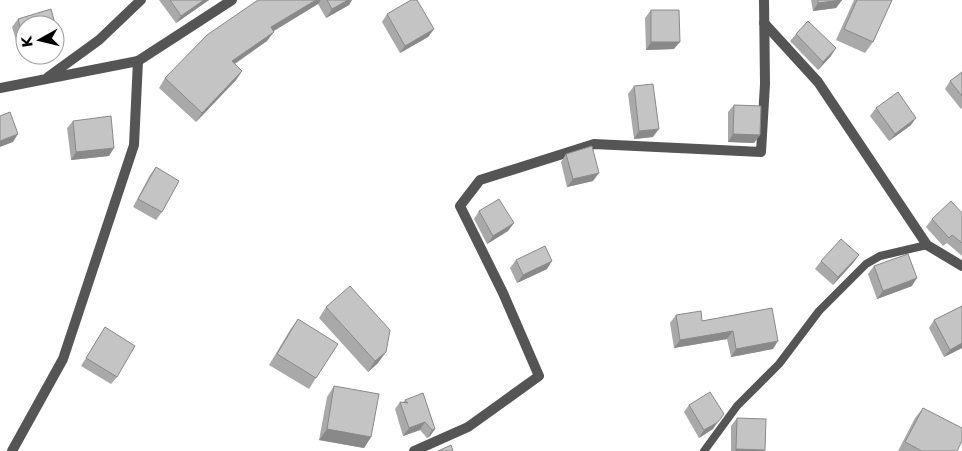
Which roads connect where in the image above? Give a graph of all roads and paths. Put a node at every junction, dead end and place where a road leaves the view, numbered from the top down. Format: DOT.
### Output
graph roads {
  1 [pos="141,0"];
  2 [pos="232,0"];
  3 [pos="764,0"];
  4 [pos="764,23"];
  5 [pos="138,60"];
  6 [pos="45,79"];
  7 [pos="0,88"];
  8 [pos="928,245"];
  9 [pos="962,266"];
  10 [pos="12,451"];
  11 [pos="414,451"];
  12 [pos="704,451"];
  1 -- 6 [label="street"];
  2 -- 5 [label="street"];
  3 -- 4 [label="street"];
  4 -- 8 [label="street"];
  4 -- 11 [label="street"];
  5 -- 6 [label="street"];
  5 -- 10 [label="street"];
  6 -- 7 [label="street"];
  8 -- 9 [label="street"];
  8 -- 12 [label="lane"];
}
